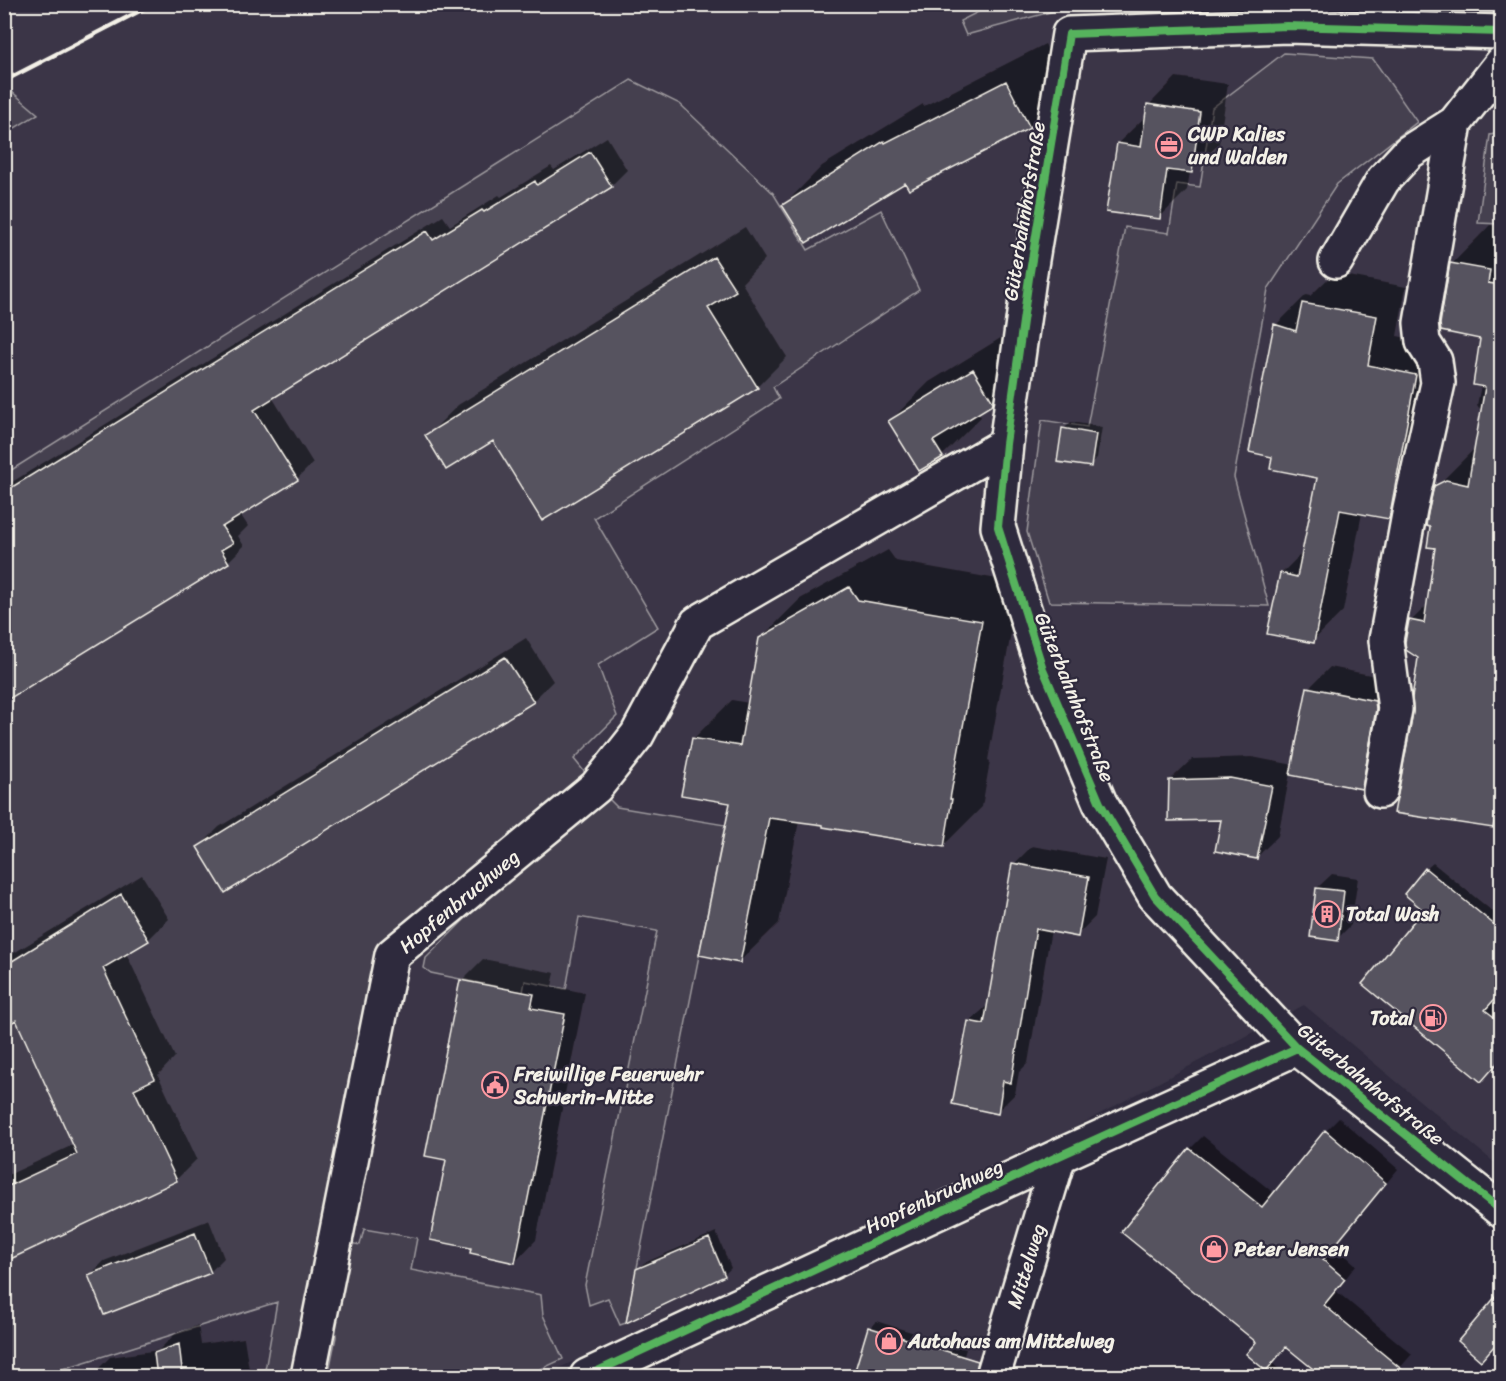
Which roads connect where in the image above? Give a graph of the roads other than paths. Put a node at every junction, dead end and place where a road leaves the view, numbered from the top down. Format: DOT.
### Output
graph roads {
  1 [pos="1502,33"];
  2 [pos="1502,63"];
  3 [pos="1455,123"];
  4 [pos="1336,261"];
  5 [pos="1006,444"];
  6 [pos="1380,791"];
  7 [pos="1297,1048"];
  8 [pos="1059,1156"];
  9 [pos="1502,1211"];
  10 [pos="308,1377"];
  11 [pos="587,1377"];
  12 [pos="993,1377"];
  1 -- 5 [label="street, Güterbahnhofstraße"];
  2 -- 3 [label="street"];
  3 -- 4 [label="street"];
  3 -- 6 [label="street"];
  5 -- 7 [label="street, Güterbahnhofstraße"];
  5 -- 10 [label="street, Hopfenbruchweg"];
  7 -- 8 [label="street, Hopfenbruchweg"];
  7 -- 9 [label="street, Güterbahnhofstraße"];
  8 -- 11 [label="street, Hopfenbruchweg"];
  8 -- 12 [label="street, Mittelweg"];
}
